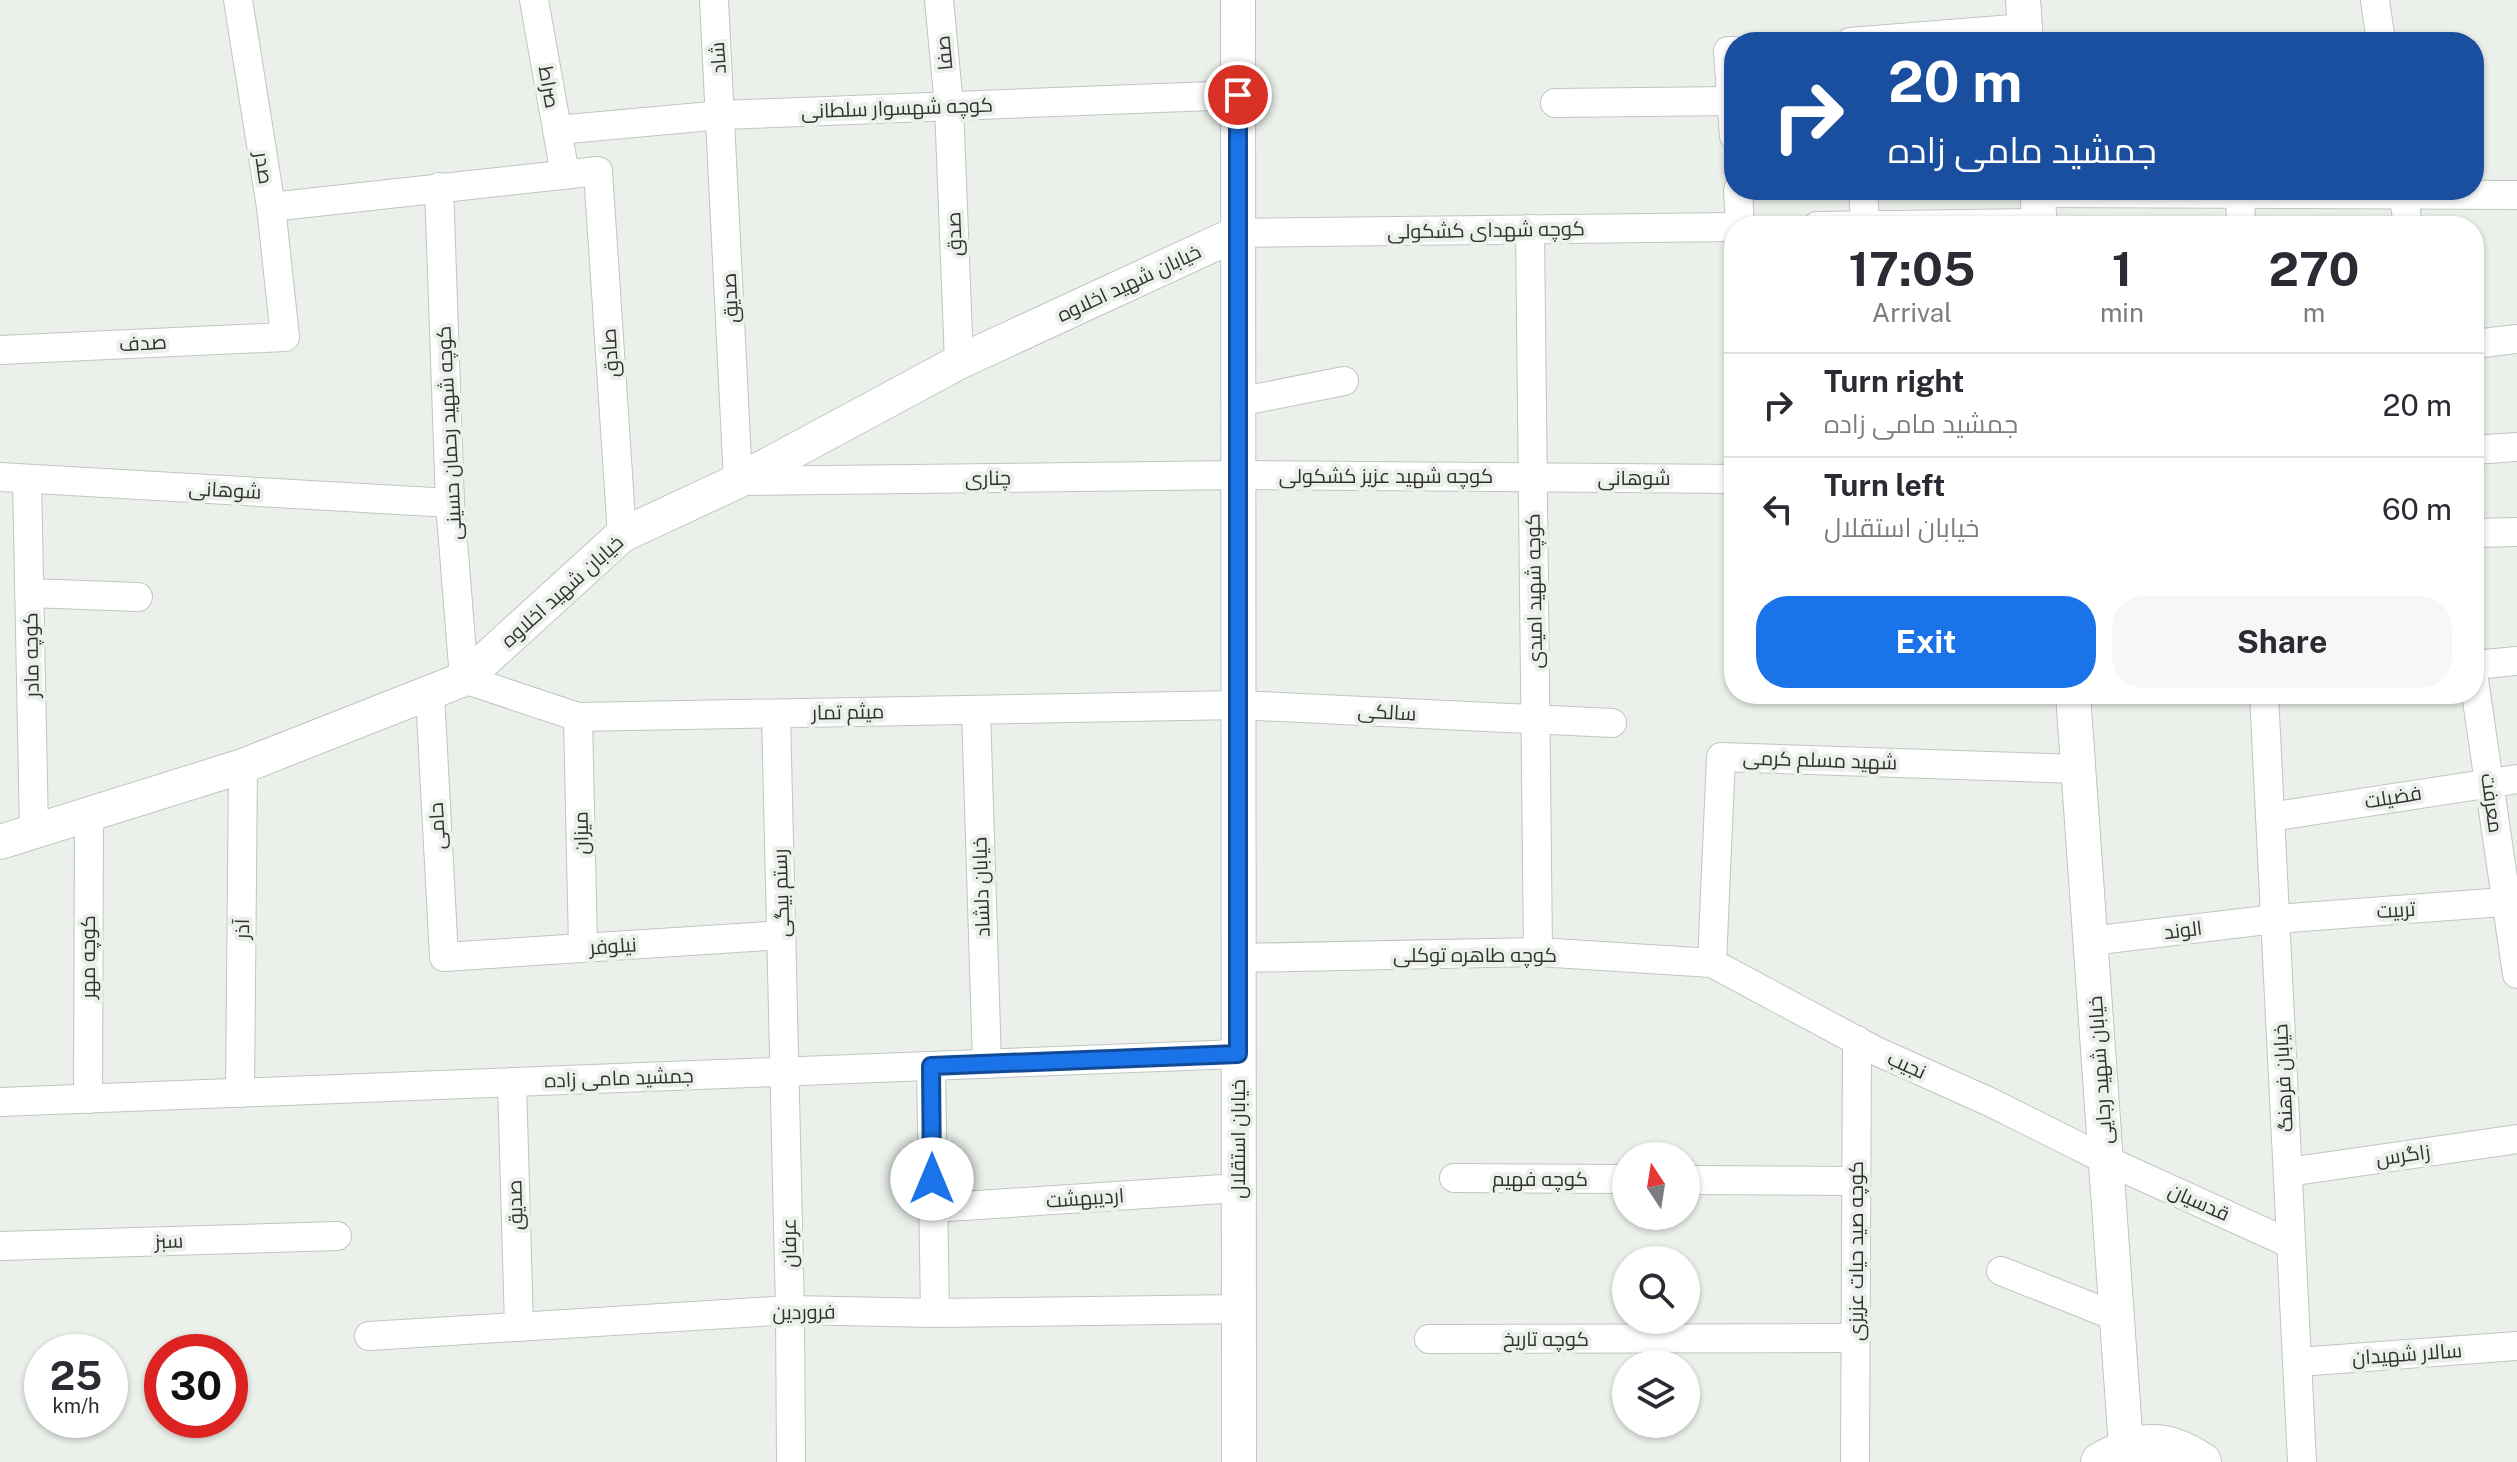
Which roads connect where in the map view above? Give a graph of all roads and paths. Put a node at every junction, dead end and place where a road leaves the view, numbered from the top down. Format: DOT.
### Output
graph roads {
  1 [pos="238,0"];
  2 [pos="534,0"];
  3 [pos="714,0"];
  4 [pos="939,0"];
  5 [pos="1238,0"];
  6 [pos="2375,0"];
  7 [pos="2025,23"];
  8 [pos="1943,32"];
  9 [pos="2380,32"];
  10 [pos="1238,95"];
  11 [pos="1724,101"];
  12 [pos="1555,103"];
  13 [pos="949,106"];
  14 [pos="722,115"];
  15 [pos="557,130"];
  16 [pos="565,174"];
  17 [pos="439,187"];
  18 [pos="2484,194"];
  19 [pos="2517,195"];
  20 [pos="2153,200"];
  21 [pos="271,207"];
  22 [pos="2038,208"];
  23 [pos="1957,216"];
  24 [pos="1724,227"];
  25 [pos="1530,229"];
  26 [pos="1238,233"];
  27 [pos="285,337"];
  28 [pos="2517,339"];
  29 [pos="2484,343"];
  30 [pos="0,350"];
  31 [pos="959,362"];
  32 [pos="1344,381"];
  33 [pos="1238,402"];
  34 [pos="2517,447"];
  35 [pos="2484,449"];
  36 [pos="1238,475"];
  37 [pos="1533,477"];
  38 [pos="14,478"];
  39 [pos="1724,479"];
  40 [pos="738,481"];
  41 [pos="450,503"];
  42 [pos="2517,532"];
  43 [pos="2484,533"];
  44 [pos="622,535"];
  45 [pos="29,593"];
  46 [pos="138,597"];
  47 [pos="2517,661"];
  48 [pos="2484,664"];
  49 [pos="464,679"];
  50 [pos="430,694"];
  51 [pos="2074,704"];
  52 [pos="2264,704"];
  53 [pos="2478,704"];
  54 [pos="1238,705"];
  55 [pos="976,710"];
  56 [pos="776,714"];
  57 [pos="578,717"];
  58 [pos="1536,720"];
  59 [pos="1612,723"];
  60 [pos="243,766"];
  61 [pos="2078,769"];
  62 [pos="2517,779"];
  63 [pos="2489,781"];
  64 [pos="89,814"];
  65 [pos="2270,817"];
  66 [pos="34,832"];
  67 [pos="0,842"];
  68 [pos="2512,901"];
  69 [pos="2275,919"];
  70 [pos="782,935"];
  71 [pos="2090,941"];
  72 [pos="583,948"];
  73 [pos="1538,952"];
  74 [pos="444,957"];
  75 [pos="1239,958"];
  76 [pos="1712,963"];
  77 [pos="2517,974"];
  78 [pos="1857,1040"];
  79 [pos="1238,1054"];
  80 [pos="987,1064"];
  81 [pos="931,1066"];
  82 [pos="785,1072"];
  83 [pos="512,1082"];
  84 [pos="240,1093"];
  85 [pos="88,1099"];
  86 [pos="0,1102"];
  87 [pos="2517,1139"];
  88 [pos="2106,1160"];
  89 [pos="2288,1172"];
  90 [pos="1454,1178"];
  91 [pos="1612,1179"];
  92 [pos="1700,1180"];
  93 [pos="1856,1181"];
  94 [pos="1238,1188"];
  95 [pos="932,1208"];
  96 [pos="337,1236"];
  97 [pos="2291,1244"];
  98 [pos="0,1246"];
  99 [pos="2001,1271"];
  100 [pos="1239,1309"];
  101 [pos="790,1310"];
  102 [pos="935,1313"];
  103 [pos="2117,1317"];
  104 [pos="519,1327"];
  105 [pos="369,1336"];
  106 [pos="1856,1338"];
  107 [pos="1429,1339"];
  108 [pos="2517,1346"];
  109 [pos="2298,1362"];
  110 [pos="2113,1454"];
  111 [pos="791,1462"];
  112 [pos="1239,1462"];
  113 [pos="1855,1462"];
  114 [pos="2202,1462"];
  115 [pos="2302,1462"];
  1 -- 21 [label="street, صدر"];
  2 -- 15 [label="street, صراط"];
  3 -- 14 [label="street, شاد"];
  4 -- 13 [label="street, صفا"];
  5 -- 10 [label="street, خیابان استقلال"];
  6 -- 9 [label="street"];
  7 -- 8 [label="street"];
  10 -- 13 [label="street, کوچه شهسوار سلطانی"];
  10 -- 26 [label="street, خیابان استقلال"];
  11 -- 12 [label="street"];
  13 -- 14 [label="street, کوچه شهسوار سلطانی"];
  13 -- 31 [label="street, صدق"];
  14 -- 15 [label="street, کوچه شهسوار سلطانی"];
  14 -- 40 [label="street, صدیق"];
  15 -- 16 [label="street, صراط"];
  16 -- 17 [label="street"];
  16 -- 44 [label="street, صادق"];
  17 -- 21 [label="street"];
  17 -- 41 [label="street, کوچه شهید رحمان حسینی"];
  18 -- 19 [label="street"];
  20 -- 22 [label="street"];
  21 -- 27 [label="street, صدر"];
  22 -- 23 [label="street"];
  24 -- 25 [label="street, کوچه شهدای کشکولی"];
  25 -- 26 [label="street, کوچه شهدای کشکولی"];
  25 -- 37 [label="street, کوچه شهید امیدی"];
  26 -- 31 [label="street, خیابان شهید اخلاوه"];
  26 -- 33 [label="street, خیابان استقلال"];
  27 -- 30 [label="street, صدف"];
  28 -- 29 [label="street"];
  31 -- 40 [label="street, خیابان شهید اخلاوه"];
  32 -- 33 [label="street"];
  33 -- 36 [label="street, خیابان استقلال"];
  34 -- 35 [label="street"];
  36 -- 37 [label="street, کوچه شهید عزیز کشکولی"];
  36 -- 40 [label="street, چناری"];
  36 -- 54 [label="street, خیابان استقلال"];
  37 -- 39 [label="street, شوهانی"];
  37 -- 58 [label="street, کوچه شهید امیدی"];
  38 -- 41 [label="street, شوهانی"];
  38 -- 45 [label="street, کوچه مادر"];
  40 -- 44 [label="street, خیابان شهید اخلاوه"];
  41 -- 49 [label="street, کوچه شهید رحمان حسینی"];
  42 -- 43 [label="street"];
  44 -- 49 [label="street, خیابان شهید اخلاوه"];
  45 -- 46 [label="street"];
  45 -- 66 [label="street, کوچه مادر"];
  47 -- 48 [label="street"];
  49 -- 50 [label="street, خیابان شهید اخلاوه"];
  49 -- 57 [label="street, میثم تمار"];
  50 -- 60 [label="street, خیابان شهید اخلاوه"];
  50 -- 74 [label="street, حامی"];
  51 -- 61 [label="street, خیابان شهید رجایی"];
  52 -- 65 [label="street, خیابان فرهنگ"];
  53 -- 63 [label="street, معرفت"];
  54 -- 55 [label="street, میثم تمار"];
  54 -- 58 [label="street, سالکی"];
  54 -- 75 [label="street, خیابان استقلال"];
  55 -- 56 [label="street, میثم تمار"];
  55 -- 80 [label="street, خیابان دلشاد"];
  56 -- 57 [label="street, میثم تمار"];
  56 -- 70 [label="street, رستم بیگی"];
  57 -- 72 [label="street, میزان"];
  58 -- 59 [label="street, سالکی"];
  58 -- 73 [label="street, کوچه شهید امیدی"];
  60 -- 64 [label="street, خیابان شهید اخلاوه"];
  60 -- 84 [label="street, آذر"];
  61 -- 71 [label="street, خیابان شهید رجایی"];
  61 -- 76 [label="street, شهید مسلم کرمی"];
  62 -- 63 [label="street, فضیلت"];
  63 -- 65 [label="street, فضیلت"];
  63 -- 68 [label="street, معرفت"];
  64 -- 66 [label="street, خیابان شهید اخلاوه"];
  64 -- 85 [label="street, کوچه مهر"];
  65 -- 69 [label="street, خیابان فرهنگ"];
  66 -- 67 [label="street, خیابان شهید اخلاوه"];
  68 -- 69 [label="street, تربیت"];
  68 -- 77 [label="street, معرفت"];
  69 -- 71 [label="street, الوند"];
  69 -- 89 [label="street, خیابان فرهنگ"];
  70 -- 72 [label="street, نیلوفر"];
  70 -- 82 [label="street, رستم بیگی"];
  71 -- 88 [label="street, خیابان شهید رجایی"];
  72 -- 74 [label="street, نیلوفر"];
  73 -- 75 [label="street, کوچه طاهره توکلی"];
  73 -- 76 [label="street, کوچه طاهره توکلی"];
  75 -- 79 [label="street, خیابان استقلال"];
  76 -- 78 [label="street, نجیب"];
  78 -- 88 [label="street, نجیب"];
  78 -- 93 [label="street, کوچه صید حیات عزیزی"];
  79 -- 80 [label="street, جمشید مامی زاده"];
  79 -- 94 [label="street, خیابان استقلال"];
  80 -- 81 [label="street, جمشید مامی زاده"];
  81 -- 82 [label="street, جمشید مامی زاده"];
  81 -- 95 [label="street"];
  82 -- 83 [label="street, جمشید مامی زاده"];
  82 -- 101 [label="street, عرفان"];
  83 -- 84 [label="street, جمشید مامی زاده"];
  83 -- 104 [label="street, صدیق"];
  84 -- 85 [label="street, جمشید مامی زاده"];
  85 -- 86 [label="street, جمشید مامی زاده"];
  87 -- 89 [label="street, زاگرس"];
  88 -- 97 [label="street, قدسیان"];
  88 -- 103 [label="street, خیابان شهید رجایی"];
  89 -- 97 [label="street, خیابان فرهنگ"];
  90 -- 91 [label="street, کوچه فهیم"];
  92 -- 93 [label="street"];
  93 -- 106 [label="street, کوچه صید حیات عزیزی"];
  94 -- 95 [label="street, اردیبهشت"];
  94 -- 100 [label="street, خیابان استقلال"];
  95 -- 102 [label="street"];
  96 -- 98 [label="street, سبز"];
  97 -- 109 [label="street, خیابان فرهنگ"];
  99 -- 103 [label="street"];
  100 -- 102 [label="street, فروردین"];
  100 -- 112 [label="street, خیابان استقلال"];
  101 -- 102 [label="street, فروردین"];
  101 -- 104 [label="street, فروردین"];
  101 -- 111 [label="street, عرفان"];
  103 -- 110 [label="street, خیابان شهید رجایی"];
  104 -- 105 [label="street, فروردین"];
  106 -- 107 [label="street, کوچه تاریخ"];
  106 -- 113 [label="street, کوچه صید حیات عزیزی"];
  108 -- 109 [label="street, سالار شهیدان"];
  109 -- 115 [label="street, خیابان فرهنگ"];
  110 -- 114 [label="main road"];
}
